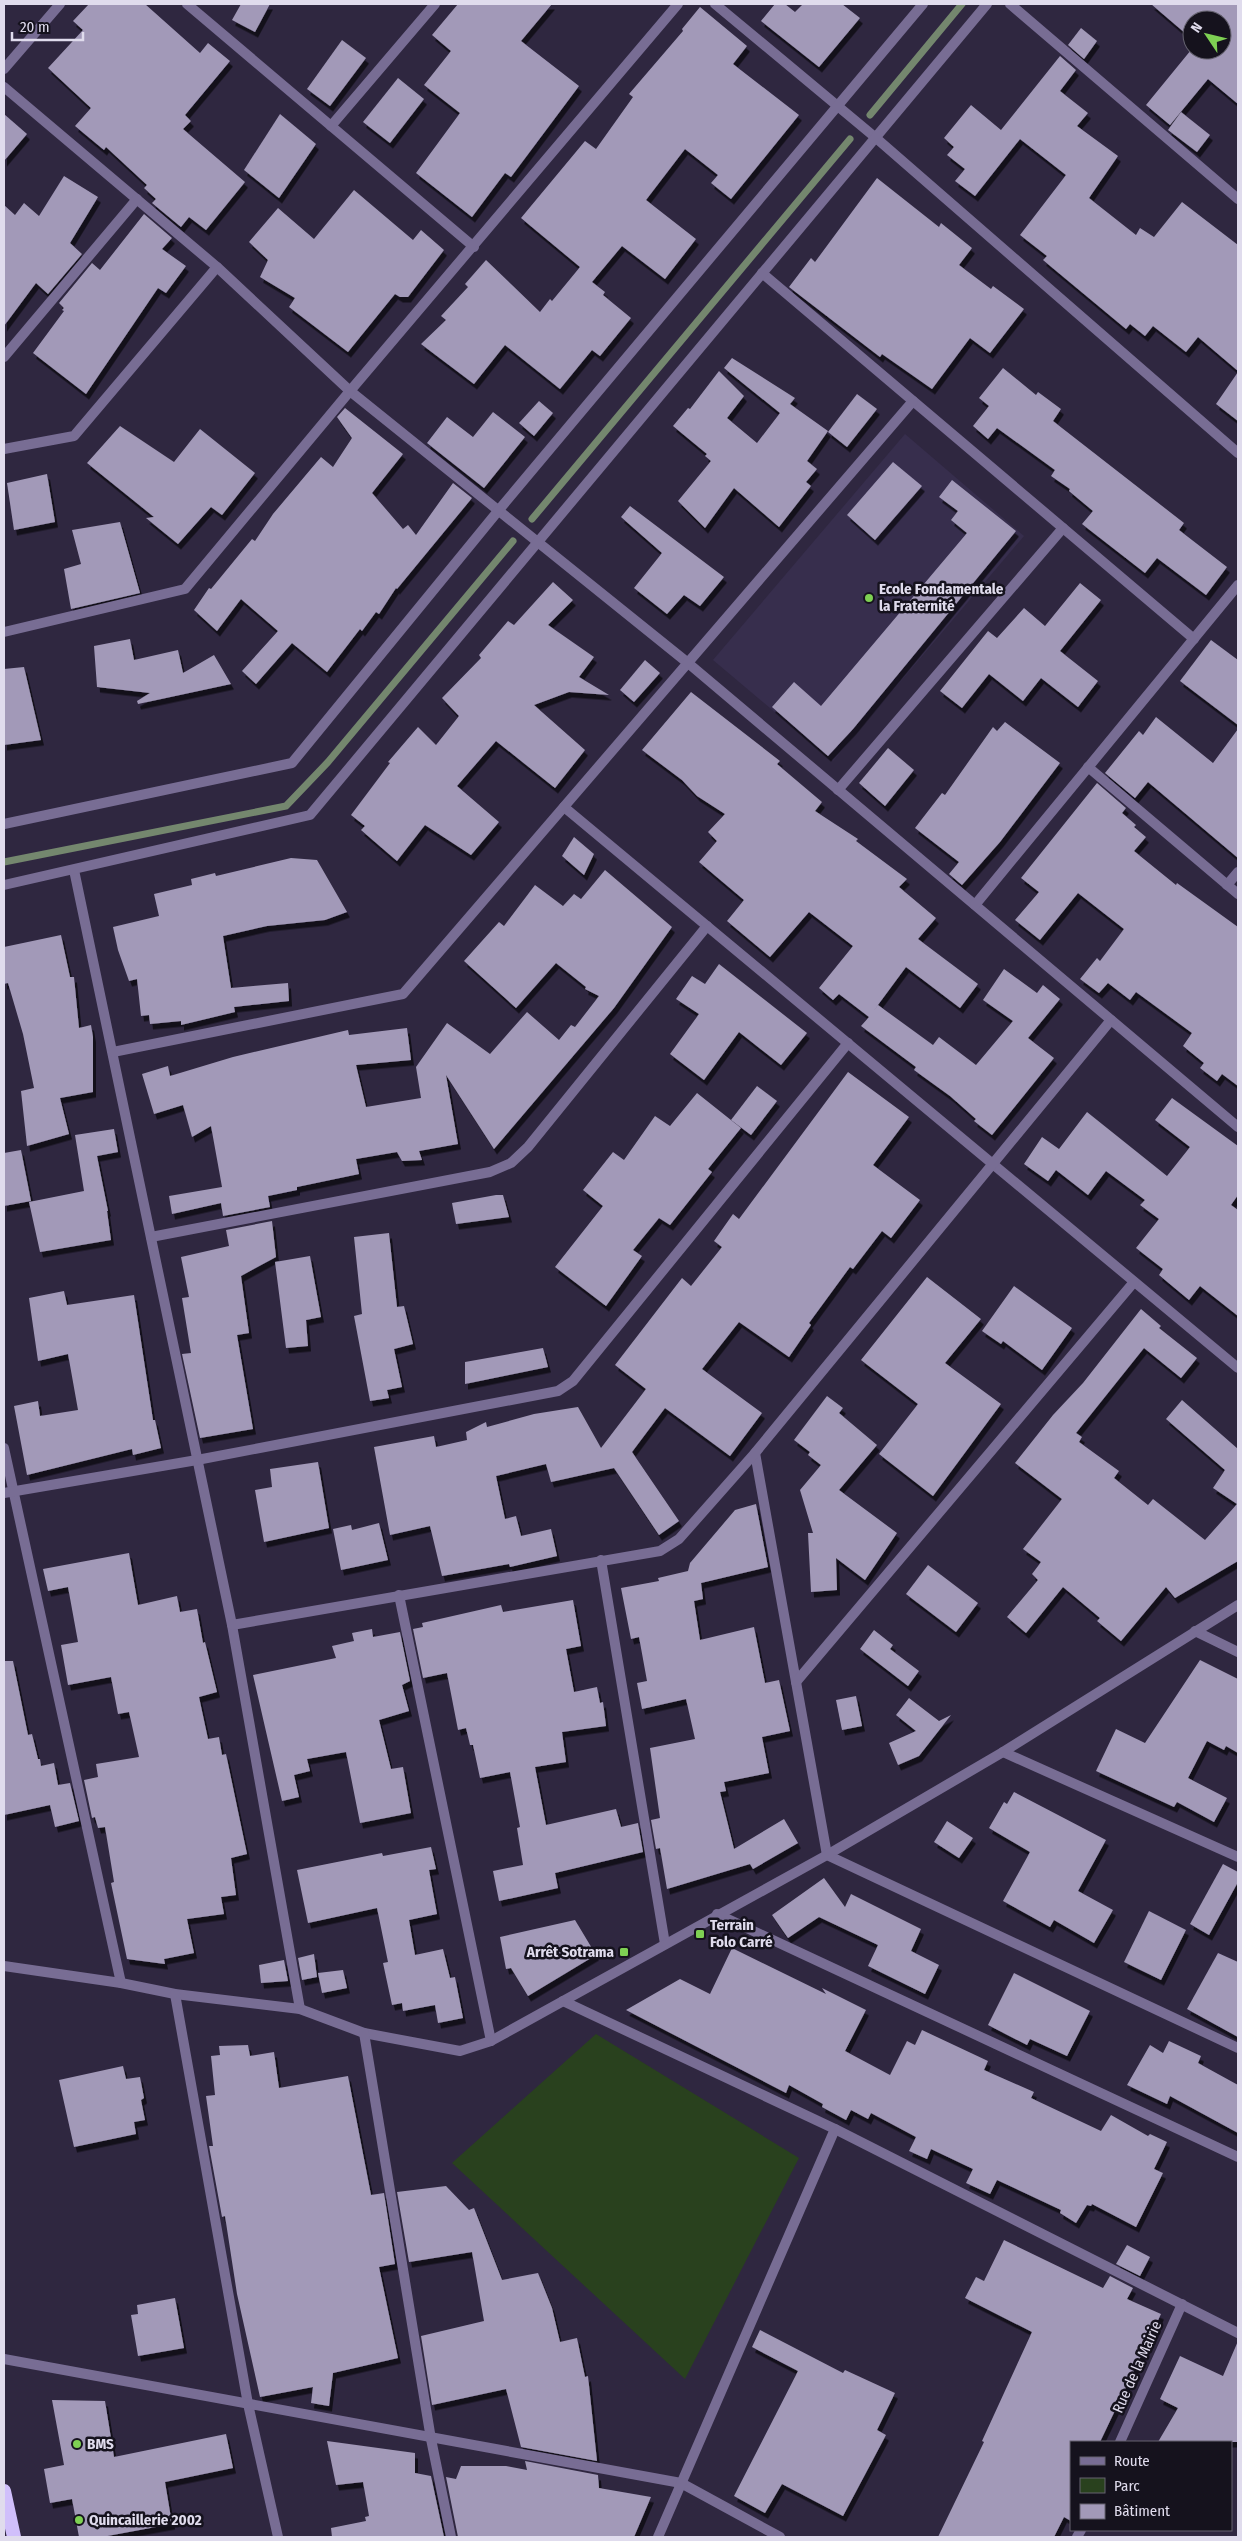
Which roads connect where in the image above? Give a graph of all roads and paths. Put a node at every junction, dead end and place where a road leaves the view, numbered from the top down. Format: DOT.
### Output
graph roads {
  1 [pos="60,4"];
  2 [pos="187,4"];
  3 [pos="678,4"];
  4 [pos="715,4"];
  5 [pos="923,4"];
  6 [pos="987,4"];
  7 [pos="1010,4"];
  8 [pos="433,5"];
  9 [pos="4,69"];
  10 [pos="4,87"];
  11 [pos="838,106"];
  12 [pos="331,126"];
  13 [pos="876,138"];
  14 [pos="137,199"];
  15 [pos="1238,199"];
  16 [pos="474,247"];
  17 [pos="217,266"];
  18 [pos="762,273"];
  19 [pos="4,357"];
  20 [pos="350,391"];
  21 [pos="913,401"];
  22 [pos="4,449"];
  23 [pos="1238,453"];
  24 [pos="498,510"];
  25 [pos="1062,528"];
  26 [pos="537,544"];
  27 [pos="1238,585"];
  28 [pos="4,632"];
  29 [pos="1194,639"];
  30 [pos="688,663"];
  31 [pos="1088,767"];
  32 [pos="838,790"];
  33 [pos="564,807"];
  34 [pos="4,824"];
  35 [pos="74,870"];
  36 [pos="1238,872"];
  37 [pos="4,885"];
  38 [pos="1227,885"];
  39 [pos="1238,894"];
  40 [pos="975,905"];
  41 [pos="707,926"];
  42 [pos="1111,1020"];
  43 [pos="848,1043"];
  44 [pos="113,1052"];
  45 [pos="1238,1127"];
  46 [pos="992,1164"];
  47 [pos="151,1236"];
  48 [pos="1134,1282"];
  49 [pos="1238,1368"];
  50 [pos="4,1448"];
  51 [pos="754,1452"];
  52 [pos="198,1460"];
  53 [pos="8,1493"];
  54 [pos="601,1560"];
  55 [pos="399,1595"];
  56 [pos="1238,1605"];
  57 [pos="232,1625"];
  58 [pos="1196,1632"];
  59 [pos="1238,1652"];
  60 [pos="796,1682"];
  61 [pos="1003,1752"];
  62 [pos="827,1855"];
  63 [pos="1238,1858"];
  64 [pos="717,1914"];
  65 [pos="665,1944"];
  66 [pos="4,1966"];
  67 [pos="121,1983"];
  68 [pos="175,1994"];
  69 [pos="563,2001"];
  70 [pos="300,2009"];
  71 [pos="364,2032"];
  72 [pos="490,2041"];
  73 [pos="1238,2048"];
  74 [pos="836,2129"];
  75 [pos="1238,2157"];
  76 [pos="1182,2304"];
  77 [pos="1238,2332"];
  78 [pos="4,2359"];
  79 [pos="248,2404"];
  80 [pos="431,2439"];
  81 [pos="1120,2441"];
  82 [pos="681,2483"];
  83 [pos="4,2491"];
  84 [pos="14,2537"];
  85 [pos="278,2537"];
  86 [pos="450,2537"];
  87 [pos="658,2537"];
  88 [pos="780,2537"];
  1 -- 9 [label="street"];
  2 -- 12 [label="street"];
  3 -- 16 [label="street"];
  4 -- 11 [label="street"];
  5 -- 11 [label="street"];
  6 -- 13 [label="street"];
  7 -- 15 [label="street"];
  8 -- 12 [label="street"];
  10 -- 14 [label="street"];
  11 -- 13 [label="street"];
  11 -- 24 [label="street"];
  12 -- 16 [label="street"];
  13 -- 18 [label="street"];
  13 -- 23 [label="street"];
  14 -- 17 [label="street"];
  14 -- 19 [label="street"];
  16 -- 20 [label="street"];
  17 -- 20 [label="street"];
  17 -- 22 [label="street"];
  18 -- 21 [label="street"];
  18 -- 26 [label="street"];
  20 -- 24 [label="street"];
  20 -- 28 [label="street"];
  21 -- 25 [label="street"];
  21 -- 30 [label="street"];
  24 -- 26 [label="street"];
  24 -- 34 [label="street"];
  25 -- 29 [label="street"];
  25 -- 32 [label="street"];
  26 -- 30 [label="street"];
  26 -- 35 [label="street"];
  27 -- 29 [label="street"];
  29 -- 31 [label="street"];
  30 -- 32 [label="street"];
  30 -- 33 [label="street"];
  31 -- 38 [label="street"];
  31 -- 40 [label="street"];
  32 -- 40 [label="street"];
  33 -- 41 [label="street"];
  33 -- 44 [label="street"];
  35 -- 37 [label="street"];
  35 -- 44 [label="street"];
  36 -- 38 [label="street"];
  38 -- 39 [label="street"];
  40 -- 42 [label="street"];
  41 -- 43 [label="street"];
  41 -- 47 [label="street"];
  42 -- 45 [label="street"];
  42 -- 46 [label="street"];
  43 -- 46 [label="street"];
  43 -- 52 [label="street"];
  44 -- 47 [label="street"];
  46 -- 48 [label="street"];
  46 -- 51 [label="street"];
  47 -- 52 [label="street"];
  48 -- 49 [label="street"];
  48 -- 60 [label="street"];
  50 -- 53 [label="street"];
  51 -- 54 [label="street"];
  51 -- 60 [label="street"];
  52 -- 53 [label="street"];
  52 -- 57 [label="street"];
  53 -- 67 [label="street"];
  54 -- 55 [label="street"];
  54 -- 65 [label="street"];
  55 -- 57 [label="street"];
  55 -- 72 [label="street"];
  56 -- 58 [label="street"];
  57 -- 70 [label="street"];
  58 -- 59 [label="street"];
  58 -- 61 [label="street"];
  60 -- 62 [label="street"];
  61 -- 62 [label="street"];
  61 -- 63 [label="street"];
  62 -- 64 [label="street"];
  62 -- 73 [label="street"];
  64 -- 65 [label="street"];
  64 -- 75 [label="street"];
  65 -- 69 [label="street"];
  66 -- 67 [label="street"];
  67 -- 68 [label="street"];
  68 -- 70 [label="street"];
  68 -- 79 [label="street"];
  69 -- 72 [label="street"];
  69 -- 74 [label="street"];
  70 -- 71 [label="street"];
  71 -- 72 [label="street"];
  71 -- 80 [label="street"];
  74 -- 76 [label="street"];
  74 -- 82 [label="street"];
  76 -- 77 [label="street"];
  76 -- 81 [label="street, Rue de la Mairie"];
  78 -- 79 [label="street"];
  79 -- 80 [label="street"];
  79 -- 85 [label="street"];
  80 -- 82 [label="street"];
  80 -- 86 [label="street"];
  82 -- 87 [label="street"];
  82 -- 88 [label="street"];
  83 -- 84 [label="highway"];
}
